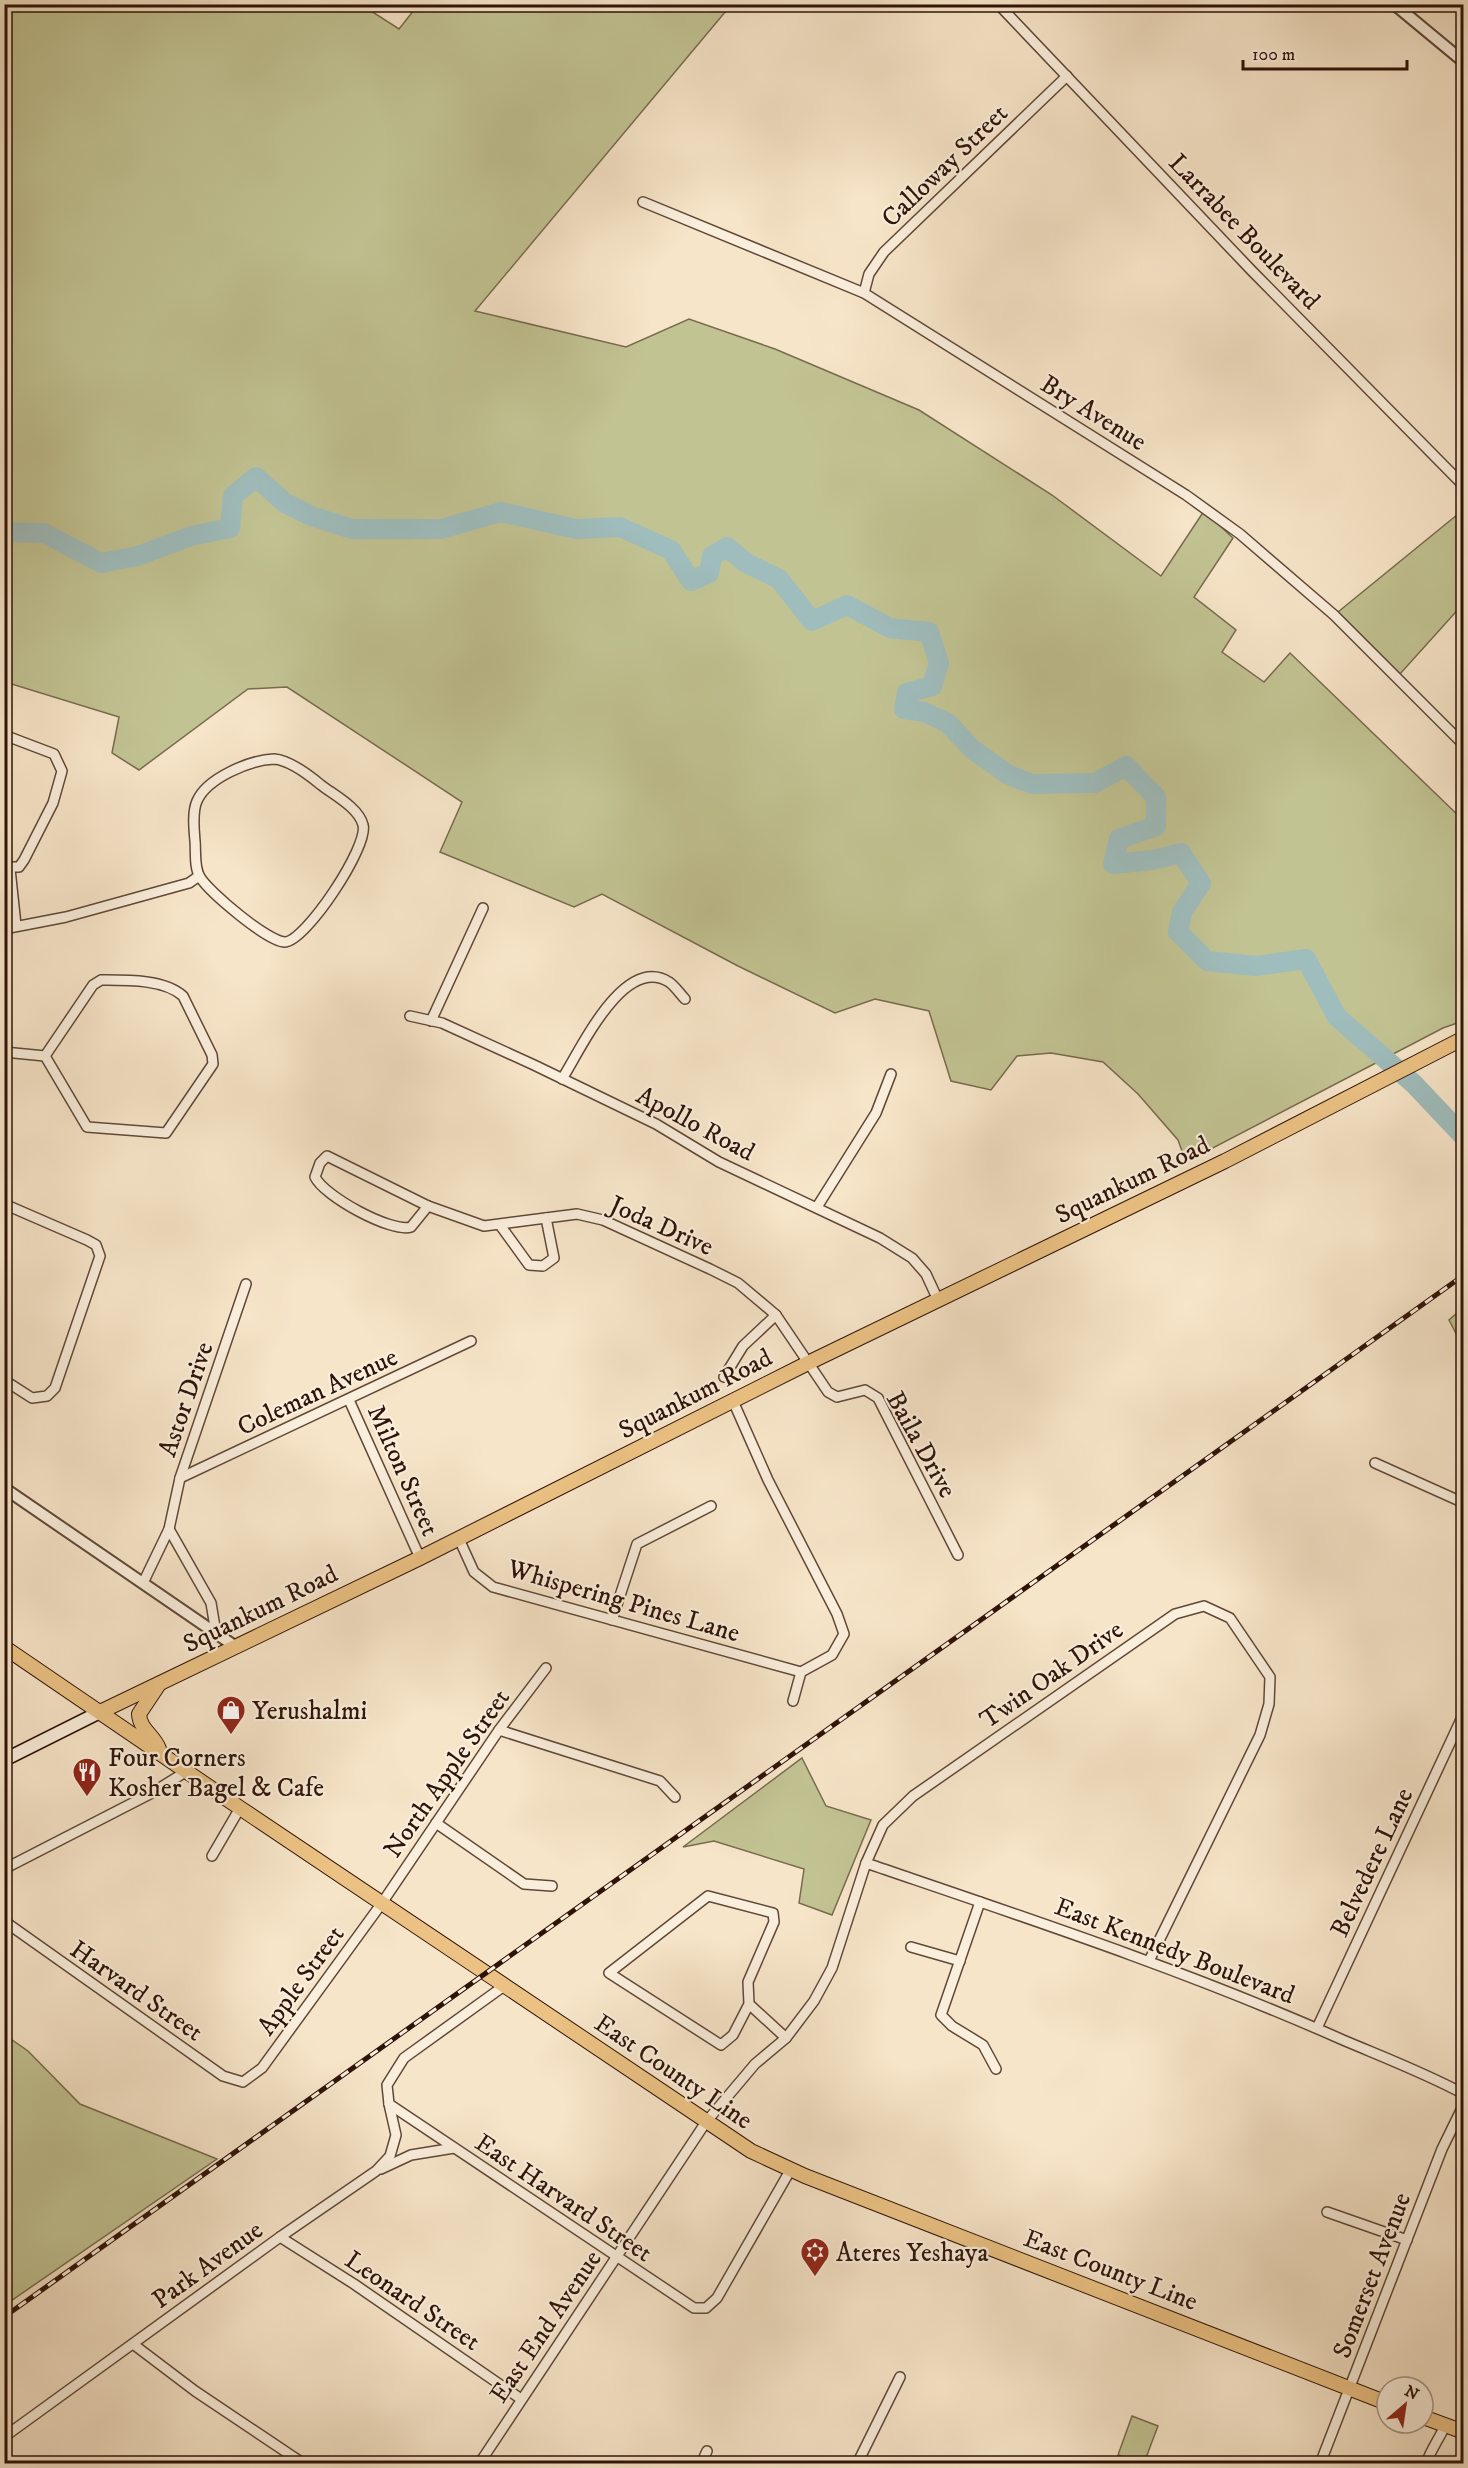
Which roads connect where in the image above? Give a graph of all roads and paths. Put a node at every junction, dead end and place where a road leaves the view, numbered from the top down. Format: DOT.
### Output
graph roads {
  1 [pos="998,4"];
  2 [pos="1394,4"];
  3 [pos="1464,62"];
  4 [pos="1066,76"];
  5 [pos="644,202"];
  6 [pos="864,293"];
  7 [pos="1464,486"];
  8 [pos="4,735"];
  9 [pos="1464,745"];
  10 [pos="8,868"];
  11 [pos="199,876"];
  12 [pos="483,908"];
  13 [pos="16,925"];
  14 [pos="4,929"];
  15 [pos="685,999"];
  16 [pos="410,1016"];
  17 [pos="431,1021"];
  18 [pos="1464,1038"];
  19 [pos="4,1052"];
  20 [pos="45,1056"];
  21 [pos="891,1074"];
  22 [pos="562,1078"];
  23 [pos="4,1204"];
  24 [pos="428,1206"];
  25 [pos="817,1207"];
  26 [pos="546,1218"];
  27 [pos="500,1225"];
  28 [pos="246,1284"];
  29 [pos="938,1300"];
  30 [pos="776,1315"];
  31 [pos="471,1341"];
  32 [pos="808,1363"];
  33 [pos="724,1377"];
  34 [pos="4,1380"];
  35 [pos="349,1400"];
  36 [pos="733,1401"];
  37 [pos="1375,1463"];
  38 [pos="180,1478"];
  39 [pos="4,1488"];
  40 [pos="1464,1503"];
  41 [pos="711,1506"];
  42 [pos="169,1529"];
  43 [pos="459,1539"];
  44 [pos="958,1555"];
  45 [pos="420,1558"];
  46 [pos="143,1583"];
  47 [pos="612,1620"];
  48 [pos="216,1633"];
  49 [pos="4,1647"];
  50 [pos="236,1647"];
  51 [pos="546,1668"];
  52 [pos="801,1672"];
  53 [pos="159,1684"];
  54 [pos="793,1701"];
  55 [pos="100,1712"];
  56 [pos="1464,1713"];
  57 [pos="499,1730"];
  58 [pos="160,1753"];
  59 [pos="4,1760"];
  60 [pos="187,1771"];
  61 [pos="675,1797"];
  62 [pos="240,1808"];
  63 [pos="436,1823"];
  64 [pos="212,1856"];
  65 [pos="866,1863"];
  66 [pos="4,1869"];
  67 [pos="552,1886"];
  68 [pos="980,1902"];
  69 [pos="382,1903"];
  70 [pos="4,1921"];
  71 [pos="911,1947"];
  72 [pos="960,1961"];
  73 [pos="1149,1961"];
  74 [pos="504,1986"];
  75 [pos="749,2004"];
  76 [pos="1317,2028"];
  77 [pos="786,2038"];
  78 [pos="996,2069"];
  79 [pos="249,2079"];
  80 [pos="1464,2094"];
  81 [pos="389,2104"];
  82 [pos="1464,2104"];
  83 [pos="706,2122"];
  84 [pos="454,2148"];
  85 [pos="791,2169"];
  86 [pos="376,2171"];
  87 [pos="1328,2212"];
  88 [pos="280,2237"];
  89 [pos="1407,2240"];
  90 [pos="616,2257"];
  91 [pos="133,2344"];
  92 [pos="900,2377"];
  93 [pos="1350,2388"];
  94 [pos="1375,2398"];
  95 [pos="521,2399"];
  96 [pos="1435,2422"];
  97 [pos="1464,2432"];
  98 [pos="4,2437"];
  99 [pos="707,2451"];
  100 [pos="861,2462"];
  101 [pos="304,2463"];
  102 [pos="478,2463"];
  103 [pos="701,2463"];
  104 [pos="1320,2463"];
  105 [pos="1426,2463"];
  1 -- 4 [label="street, Larrabee Boulevard"];
  2 -- 3 [label="street"];
  4 -- 6 [label="street, Calloway Street"];
  4 -- 7 [label="street, Larrabee Boulevard"];
  5 -- 6 [label="street, Bry Avenue"];
  6 -- 9 [label="street, Bry Avenue"];
  8 -- 10 [label="street"];
  10 -- 13 [label="street"];
  11 -- 11 [label="street"];
  11 -- 13 [label="street"];
  12 -- 17 [label="street"];
  13 -- 14 [label="street"];
  15 -- 22 [label="street"];
  16 -- 17 [label="street, Apollo Road"];
  17 -- 22 [label="street, Apollo Road"];
  18 -- 29 [label="main road, Squankum Road"];
  19 -- 20 [label="street"];
  20 -- 20 [label="street"];
  21 -- 25 [label="street"];
  22 -- 25 [label="street, Apollo Road"];
  23 -- 34 [label="street"];
  24 -- 24 [label="street, Joda Drive"];
  24 -- 27 [label="street, Joda Drive"];
  25 -- 29 [label="street, Apollo Road"];
  26 -- 27 [label="street, Joda Drive"];
  26 -- 27 [label="street"];
  26 -- 30 [label="street, Joda Drive"];
  28 -- 38 [label="street, Astor Drive"];
  29 -- 32 [label="main road, Squankum Road"];
  30 -- 32 [label="street, Joda Drive"];
  30 -- 33 [label="street"];
  31 -- 35 [label="street, Coleman Avenue"];
  32 -- 36 [label="main road, Squankum Road"];
  32 -- 44 [label="street, Baila Drive"];
  35 -- 38 [label="street, Coleman Avenue"];
  35 -- 45 [label="street, Milton Street"];
  36 -- 43 [label="main road, Squankum Road"];
  36 -- 52 [label="street"];
  37 -- 40 [label="street"];
  38 -- 42 [label="street, Astor Drive"];
  39 -- 46 [label="street"];
  41 -- 47 [label="street"];
  42 -- 46 [label="street, Astor Drive"];
  42 -- 48 [label="street"];
  43 -- 45 [label="main road, Squankum Road"];
  43 -- 47 [label="street, Whispering Pines Lane"];
  45 -- 50 [label="main road, Squankum Road"];
  46 -- 48 [label="street"];
  47 -- 52 [label="street, Whispering Pines Lane"];
  48 -- 50 [label="street"];
  49 -- 55 [label="main road, East County Line"];
  50 -- 53 [label="main road, Squankum Road"];
  51 -- 57 [label="street, North Apple Street"];
  52 -- 54 [label="street"];
  53 -- 55 [label="main road, Squankum Road"];
  53 -- 58 [label="main road"];
  55 -- 58 [label="main road, East County Line"];
  55 -- 59 [label="main road, Squankum Road"];
  56 -- 76 [label="street, Belvedere Lane"];
  57 -- 61 [label="street"];
  57 -- 63 [label="street, North Apple Street"];
  58 -- 60 [label="main road, East County Line"];
  60 -- 62 [label="main road, East County Line"];
  60 -- 66 [label="street"];
  62 -- 64 [label="street"];
  62 -- 69 [label="main road, East County Line"];
  63 -- 67 [label="street"];
  63 -- 69 [label="street, North Apple Street"];
  65 -- 68 [label="street, East Kennedy Boulevard"];
  65 -- 73 [label="street, Twin Oak Drive"];
  65 -- 77 [label="street, Twin Oak Drive"];
  68 -- 72 [label="street"];
  68 -- 73 [label="street, East Kennedy Boulevard"];
  69 -- 74 [label="main road, East County Line"];
  69 -- 79 [label="street, Apple Street"];
  70 -- 79 [label="street, Harvard Street"];
  71 -- 72 [label="street"];
  72 -- 78 [label="street"];
  73 -- 76 [label="street, East Kennedy Boulevard"];
  74 -- 81 [label="street"];
  74 -- 83 [label="main road, East County Line"];
  75 -- 75 [label="street"];
  75 -- 77 [label="street"];
  76 -- 80 [label="street, East Kennedy Boulevard"];
  77 -- 83 [label="street, Twin Oak Drive"];
  81 -- 84 [label="street, East Harvard Street"];
  81 -- 86 [label="street, Park Avenue"];
  82 -- 89 [label="street, Somerset Avenue"];
  83 -- 85 [label="main road, East County Line"];
  83 -- 90 [label="street, East End Avenue"];
  84 -- 86 [label="street"];
  84 -- 90 [label="street, East Harvard Street"];
  85 -- 90 [label="street, East Harvard Street"];
  85 -- 93 [label="main road, East County Line"];
  86 -- 88 [label="street, Park Avenue"];
  87 -- 89 [label="street"];
  88 -- 91 [label="street, Park Avenue"];
  88 -- 95 [label="street, Leonard Street"];
  89 -- 93 [label="street, Somerset Avenue"];
  90 -- 95 [label="street, East End Avenue"];
  91 -- 98 [label="street, Park Avenue"];
  91 -- 101 [label="street"];
  92 -- 100 [label="street"];
  93 -- 94 [label="main road, East County Line"];
  93 -- 104 [label="street, Somerset Avenue"];
  95 -- 102 [label="street, East End Avenue"];
  96 -- 97 [label="main road"];
  96 -- 105 [label="street"];
  99 -- 103 [label="street"];
}
